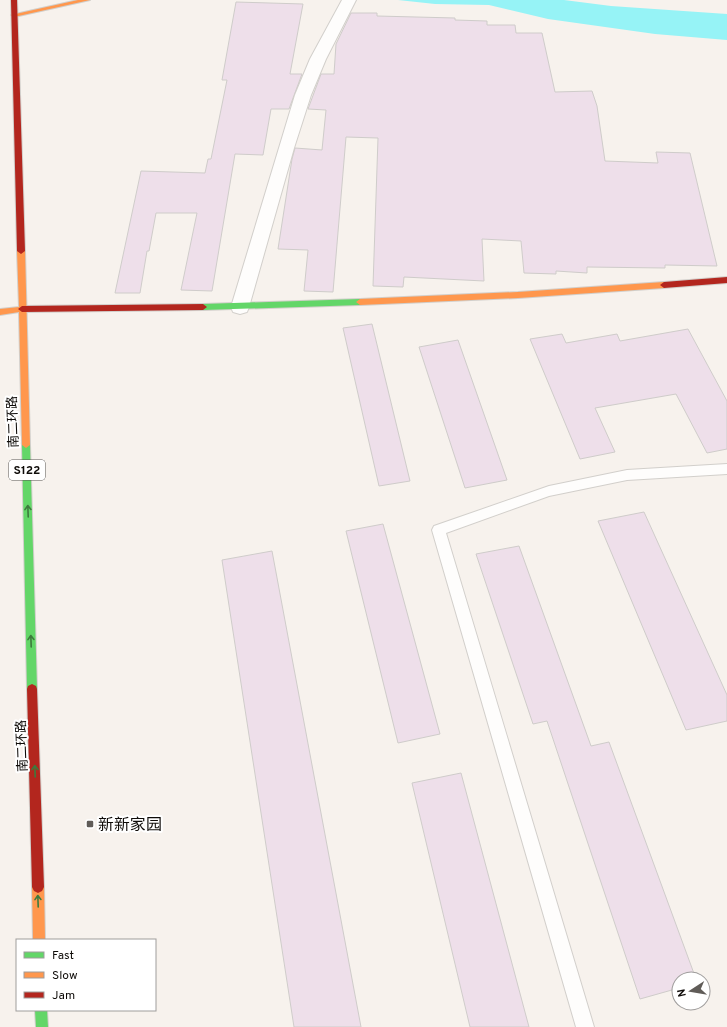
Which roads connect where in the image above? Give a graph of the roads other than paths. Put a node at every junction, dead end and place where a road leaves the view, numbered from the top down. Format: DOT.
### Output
graph roads {
  1 [pos="14,0"];
  2 [pos="87,0"];
  3 [pos="349,0"];
  4 [pos="14,15"];
  5 [pos="727,280"];
  6 [pos="240,307"];
  7 [pos="22,310"];
  8 [pos="0,312"];
  9 [pos="727,469"];
  10 [pos="39,939"];
  11 [pos="41,1011"];
  12 [pos="42,1027"];
  13 [pos="585,1027"];
  1 -- 4 [label="main road, 南二环路 / S122"];
  2 -- 4 [label="main road"];
  3 -- 6 [label="street"];
  4 -- 7 [label="main road, 南二环路 / S122"];
  5 -- 6 [label="main road"];
  6 -- 7 [label="main road"];
  7 -- 8 [label="main road"];
  10 -- 7 [label="main road, 南二环路 / S122, one-way"];
  9 -- 13 [label="lane"];
  11 -- 12 [label="main road"];
}
